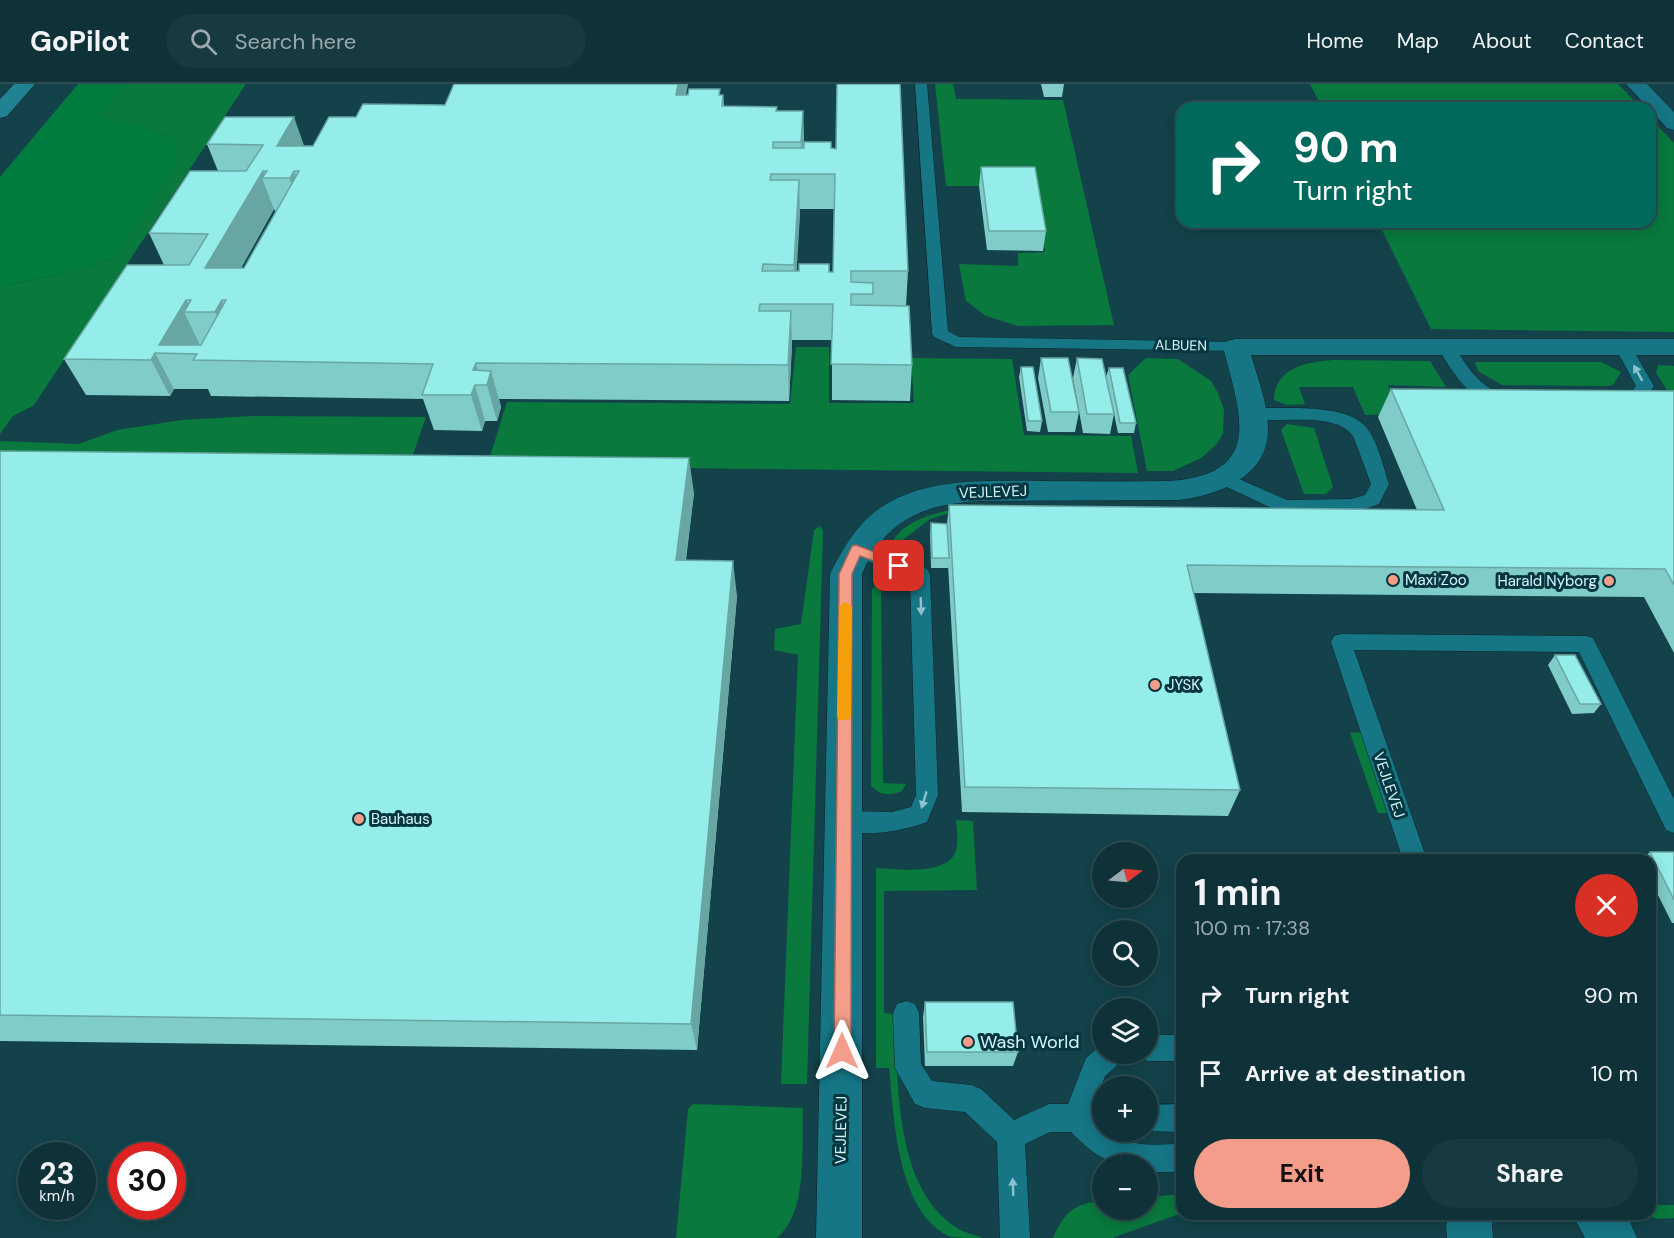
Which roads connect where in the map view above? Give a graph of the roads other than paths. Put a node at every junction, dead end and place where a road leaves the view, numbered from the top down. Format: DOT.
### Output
graph roads {
  1 [pos="25,84"];
  2 [pos="921,84"];
  3 [pos="1636,84"];
  4 [pos="1653,102"];
  5 [pos="1656,105"];
  6 [pos="0,112"];
  7 [pos="1674,124"];
  8 [pos="1236,347"];
  9 [pos="1446,347"];
  10 [pos="1623,347"];
  11 [pos="1674,347"];
  12 [pos="1526,402"];
  13 [pos="1605,403"];
  14 [pos="1252,414"];
  15 [pos="1223,478"];
  16 [pos="856,549"];
  17 [pos="843,821"];
  18 [pos="1674,823"];
  19 [pos="1413,854"];
  20 [pos="906,1013"];
  21 [pos="1158,1048"];
  22 [pos="1176,1048"];
  23 [pos="1098,1064"];
  24 [pos="1090,1118"];
  25 [pos="1158,1118"];
  26 [pos="1176,1118"];
  27 [pos="1011,1136"];
  28 [pos="1176,1158"];
  29 [pos="1471,1220"];
  30 [pos="1600,1220"];
  31 [pos="839,1238"];
  32 [pos="1015,1238"];
  33 [pos="1470,1238"];
  34 [pos="1614,1238"];
  1 -- 6 [label="street"];
  2 -- 8 [label="lane, ALBUEN"];
  3 -- 4 [label="street"];
  5 -- 7 [label="street"];
  8 -- 9 [label="street, ALBUEN"];
  8 -- 14 [label="street, VEJLEVEJ"];
  9 -- 10 [label="street, ALBUEN"];
  9 -- 12 [label="lane"];
  10 -- 11 [label="street, ALBUEN"];
  13 -- 10 [label="lane, one-way"];
  14 -- 15 [label="street, VEJLEVEJ"];
  14 -- 15 [label="lane"];
  15 -- 16 [label="street, VEJLEVEJ"];
  16 -- 17 [label="street, VEJLEVEJ"];
  16 -- 17 [label="lane, one-way"];
  17 -- 31 [label="street, VEJLEVEJ"];
  18 -- 19 [label="lane, VEJLEVEJ"];
  20 -- 27 [label="lane"];
  21 -- 22 [label="lane"];
  23 -- 24 [label="lane"];
  24 -- 27 [label="lane"];
  24 -- 28 [label="lane"];
  25 -- 26 [label="lane"];
  32 -- 27 [label="lane, one-way"];
  29 -- 33 [label="street"];
  30 -- 34 [label="street"];
}
